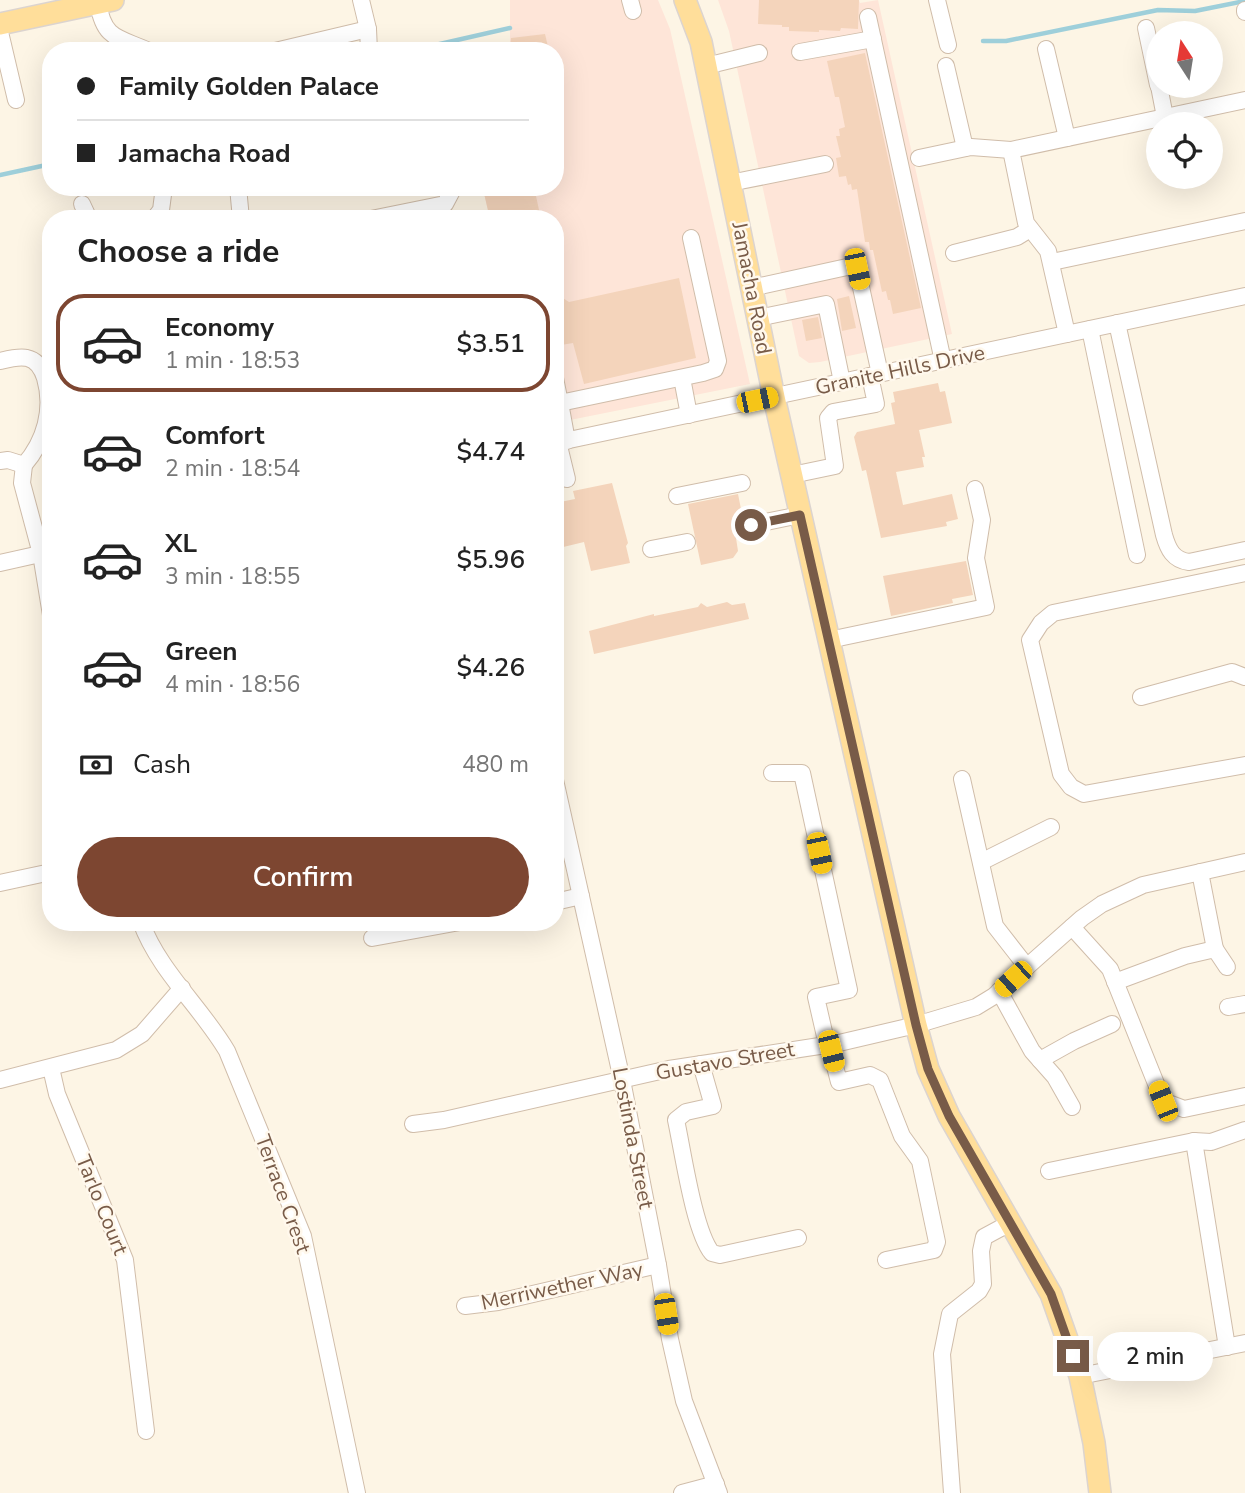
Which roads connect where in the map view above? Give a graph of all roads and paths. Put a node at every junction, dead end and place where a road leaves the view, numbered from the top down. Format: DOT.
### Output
graph roads {
  1 [pos="361,0"];
  2 [pos="685,0"];
  3 [pos="937,0"];
  4 [pos="92,3"];
  5 [pos="868,17"];
  6 [pos="0,24"];
  7 [pos="368,30"];
  8 [pos="0,32"];
  9 [pos="873,39"];
  10 [pos="130,42"];
  11 [pos="315,42"];
  12 [pos="369,42"];
  13 [pos="948,45"];
  14 [pos="1046,49"];
  15 [pos="800,52"];
  16 [pos="759,53"];
  17 [pos="947,65"];
  18 [pos="706,66"];
  19 [pos="16,100"];
  20 [pos="1245,100"];
  21 [pos="1189,112"];
  22 [pos="1146,121"];
  23 [pos="1067,138"];
  24 [pos="965,148"];
  25 [pos="1011,150"];
  26 [pos="919,158"];
  27 [pos="825,164"];
  28 [pos="730,183"];
  29 [pos="449,196"];
  30 [pos="415,210"];
  31 [pos="1245,221"];
  32 [pos="1030,229"];
  33 [pos="691,238"];
  34 [pos="954,253"];
  35 [pos="1052,262"];
  36 [pos="751,288"];
  37 [pos="1245,296"];
  38 [pos="758,318"];
  39 [pos="1117,323"];
  40 [pos="1090,329"];
  41 [pos="1067,334"];
  42 [pos="0,361"];
  43 [pos="943,361"];
  44 [pos="42,373"];
  45 [pos="875,375"];
  46 [pos="682,378"];
  47 [pos="842,382"];
  48 [pos="774,397"];
  49 [pos="564,402"];
  50 [pos="689,415"];
  51 [pos="42,434"];
  52 [pos="564,441"];
  53 [pos="0,461"];
  54 [pos="564,463"];
  55 [pos="24,465"];
  56 [pos="792,475"];
  57 [pos="567,479"];
  58 [pos="741,483"];
  59 [pos="975,489"];
  60 [pos="677,496"];
  61 [pos="800,515"];
  62 [pos="751,525"];
  63 [pos="42,541"];
  64 [pos="687,542"];
  65 [pos="651,549"];
  66 [pos="1245,550"];
  67 [pos="42,554"];
  68 [pos="1138,555"];
  69 [pos="0,563"];
  70 [pos="1245,573"];
  71 [pos="829,640"];
  72 [pos="1245,677"];
  73 [pos="1141,697"];
  74 [pos="1245,765"];
  75 [pos="772,773"];
  76 [pos="962,779"];
  77 [pos="564,820"];
  78 [pos="1051,827"];
  79 [pos="981,862"];
  80 [pos="1245,862"];
  81 [pos="1200,872"];
  82 [pos="42,874"];
  83 [pos="0,883"];
  84 [pos="581,896"];
  85 [pos="564,900"];
  86 [pos="1072,927"];
  87 [pos="146,931"];
  88 [pos="410,931"];
  89 [pos="372,938"];
  90 [pos="1215,949"];
  91 [pos="1027,967"];
  92 [pos="1227,967"];
  93 [pos="1115,982"];
  94 [pos="182,988"];
  95 [pos="999,991"];
  96 [pos="1245,1004"];
  97 [pos="1228,1007"];
  98 [pos="1112,1024"];
  99 [pos="916,1025"];
  100 [pos="827,1045"];
  101 [pos="1040,1060"];
  102 [pos="701,1064"];
  103 [pos="51,1068"];
  104 [pos="0,1080"];
  105 [pos="622,1080"];
  106 [pos="1245,1096"];
  107 [pos="1072,1107"];
  108 [pos="413,1124"];
  109 [pos="1245,1130"];
  110 [pos="1194,1141"];
  111 [pos="1049,1171"];
  112 [pos="1010,1223"];
  113 [pos="798,1238"];
  114 [pos="886,1260"];
  115 [pos="658,1265"];
  116 [pos="465,1306"];
  117 [pos="1245,1343"];
  118 [pos="1227,1347"];
  119 [pos="1080,1376"];
  120 [pos="146,1431"];
  121 [pos="718,1488"];
  122 [pos="357,1493"];
  123 [pos="682,1493"];
  124 [pos="952,1493"];
  125 [pos="1100,1493"];
  1 -- 7 [label="street"];
  2 -- 18 [label="main road, Jamacha Road"];
  3 -- 13 [label="street"];
  4 -- 6 [label="main road"];
  4 -- 10 [label="street"];
  5 -- 9 [label="street"];
  7 -- 11 [label="street"];
  7 -- 12 [label="street"];
  8 -- 19 [label="street"];
  9 -- 15 [label="street"];
  9 -- 43 [label="street"];
  14 -- 23 [label="street"];
  16 -- 18 [label="street"];
  17 -- 24 [label="street"];
  18 -- 28 [label="main road, Jamacha Road"];
  20 -- 21 [label="street"];
  22 -- 23 [label="street"];
  23 -- 25 [label="street"];
  24 -- 25 [label="street"];
  24 -- 26 [label="street"];
  25 -- 32 [label="street"];
  27 -- 28 [label="street"];
  28 -- 36 [label="main road, Jamacha Road"];
  29 -- 30 [label="street"];
  31 -- 35 [label="street"];
  32 -- 34 [label="street"];
  32 -- 35 [label="street"];
  33 -- 46 [label="street"];
  35 -- 41 [label="street"];
  36 -- 38 [label="main road, Jamacha Road"];
  36 -- 45 [label="street"];
  37 -- 39 [label="street, Granite Hills Drive"];
  38 -- 47 [label="street"];
  38 -- 48 [label="main road, Jamacha Road"];
  39 -- 40 [label="street, Granite Hills Drive"];
  39 -- 66 [label="street"];
  40 -- 41 [label="street, Granite Hills Drive"];
  40 -- 68 [label="street"];
  41 -- 43 [label="street, Granite Hills Drive"];
  42 -- 44 [label="street"];
  43 -- 45 [label="street, Granite Hills Drive"];
  45 -- 47 [label="street, Granite Hills Drive"];
  45 -- 56 [label="street"];
  46 -- 49 [label="street"];
  46 -- 50 [label="street"];
  47 -- 48 [label="street, Granite Hills Drive"];
  48 -- 50 [label="street, Granite Hills Drive"];
  48 -- 56 [label="main road, Jamacha Road"];
  50 -- 52 [label="street, Granite Hills Drive"];
  51 -- 55 [label="street"];
  53 -- 55 [label="street"];
  54 -- 57 [label="street"];
  55 -- 63 [label="street"];
  56 -- 61 [label="main road, Jamacha Road"];
  58 -- 60 [label="street"];
  59 -- 71 [label="street"];
  61 -- 62 [label="street"];
  61 -- 71 [label="main road, Jamacha Road"];
  64 -- 65 [label="street"];
  67 -- 69 [label="street"];
  70 -- 74 [label="street"];
  71 -- 99 [label="main road, Jamacha Road"];
  72 -- 73 [label="street"];
  75 -- 100 [label="street"];
  76 -- 79 [label="street"];
  77 -- 84 [label="street, Lostinda Street"];
  78 -- 79 [label="street"];
  79 -- 91 [label="street"];
  80 -- 81 [label="street, Gustavo Street"];
  81 -- 86 [label="street, Gustavo Street"];
  81 -- 90 [label="street"];
  82 -- 83 [label="street"];
  84 -- 85 [label="street"];
  84 -- 105 [label="street, Lostinda Street"];
  86 -- 91 [label="street, Gustavo Street"];
  86 -- 93 [label="street"];
  87 -- 94 [label="street, Terrace Crest"];
  88 -- 89 [label="street"];
  90 -- 92 [label="street"];
  90 -- 93 [label="street"];
  91 -- 95 [label="street, Gustavo Street"];
  93 -- 106 [label="street"];
  94 -- 103 [label="street"];
  94 -- 122 [label="street, Terrace Crest"];
  95 -- 99 [label="street, Gustavo Street"];
  95 -- 101 [label="street"];
  96 -- 97 [label="street"];
  98 -- 101 [label="street"];
  99 -- 100 [label="street, Gustavo Street"];
  99 -- 112 [label="main road, Jamacha Road"];
  100 -- 102 [label="street, Gustavo Street"];
  100 -- 114 [label="street"];
  101 -- 107 [label="street"];
  102 -- 105 [label="street, Gustavo Street"];
  102 -- 113 [label="street"];
  103 -- 104 [label="street"];
  103 -- 120 [label="street, Tarlo Court"];
  105 -- 108 [label="street, Gustavo Street"];
  105 -- 115 [label="street, Lostinda Street"];
  109 -- 110 [label="street"];
  110 -- 111 [label="street"];
  110 -- 118 [label="street"];
  112 -- 119 [label="main road, Jamacha Road"];
  112 -- 124 [label="street"];
  115 -- 116 [label="street, Merriwether Way"];
  115 -- 121 [label="street, Lostinda Street"];
  117 -- 118 [label="street"];
  118 -- 119 [label="street"];
  119 -- 125 [label="main road, Jamacha Road"];
  121 -- 123 [label="street"];
}
